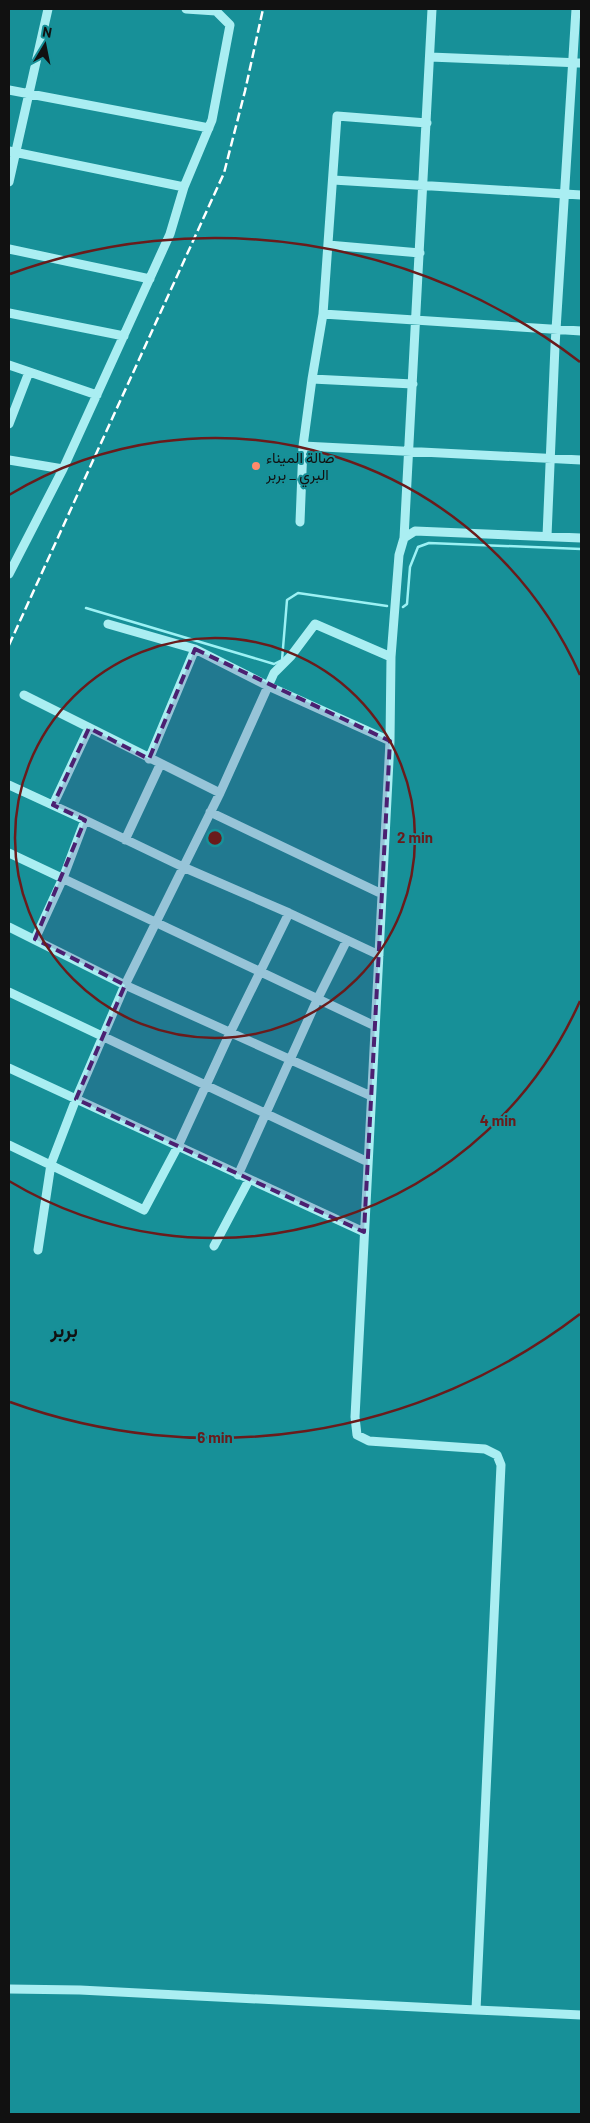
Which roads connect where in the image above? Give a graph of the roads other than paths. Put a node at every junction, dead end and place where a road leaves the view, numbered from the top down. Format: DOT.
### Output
graph roads {
  1 [pos="48,9"];
  2 [pos="186,9"];
  3 [pos="432,9"];
  4 [pos="576,9"];
  5 [pos="430,57"];
  6 [pos="577,63"];
  7 [pos="9,90"];
  8 [pos="30,94"];
  9 [pos="426,123"];
  10 [pos="209,128"];
  11 [pos="12,152"];
  12 [pos="333,180"];
  13 [pos="9,182"];
  14 [pos="423,186"];
  15 [pos="184,187"];
  16 [pos="564,194"];
  17 [pos="581,195"];
  18 [pos="328,245"];
  19 [pos="9,249"];
  20 [pos="420,253"];
  21 [pos="150,279"];
  22 [pos="9,313"];
  23 [pos="323,314"];
  24 [pos="416,320"];
  25 [pos="556,330"];
  26 [pos="581,331"];
  27 [pos="124,336"];
  28 [pos="9,365"];
  29 [pos="30,372"];
  30 [pos="312,379"];
  31 [pos="413,384"];
  32 [pos="97,395"];
  33 [pos="9,424"];
  34 [pos="304,446"];
  35 [pos="409,452"];
  36 [pos="551,459"];
  37 [pos="9,460"];
  38 [pos="581,460"];
  39 [pos="64,468"];
  40 [pos="300,522"];
  41 [pos="547,536"];
  42 [pos="404,538"];
  43 [pos="581,538"];
  44 [pos="11,562"];
  45 [pos="9,574"];
  46 [pos="108,624"];
  47 [pos="195,650"];
  48 [pos="391,657"];
  49 [pos="268,686"];
  50 [pos="24,695"];
  51 [pos="89,728"];
  52 [pos="390,740"];
  53 [pos="150,759"];
  54 [pos="160,765"];
  55 [pos="9,785"];
  56 [pos="220,793"];
  57 [pos="53,805"];
  58 [pos="210,812"];
  59 [pos="85,820"];
  60 [pos="125,840"];
  61 [pos="9,853"];
  62 [pos="183,868"];
  63 [pos="63,878"];
  64 [pos="382,894"];
  65 [pos="289,913"];
  66 [pos="156,922"];
  67 [pos="9,927"];
  68 [pos="35,939"];
  69 [pos="347,940"];
  70 [pos="379,955"];
  71 [pos="260,972"];
  72 [pos="125,985"];
  73 [pos="9,992"];
  74 [pos="317,1000"];
  75 [pos="375,1026"];
  76 [pos="230,1033"];
  77 [pos="103,1037"];
  78 [pos="291,1060"];
  79 [pos="9,1068"];
  80 [pos="206,1085"];
  81 [pos="371,1096"];
  82 [pos="76,1099"];
  83 [pos="267,1112"];
  84 [pos="9,1145"];
  85 [pos="178,1146"];
  86 [pos="368,1162"];
  87 [pos="51,1164"];
  88 [pos="238,1175"];
  89 [pos="249,1180"];
  90 [pos="364,1232"];
  91 [pos="214,1246"];
  92 [pos="38,1250"];
  93 [pos="9,1990"];
  94 [pos="476,2010"];
  95 [pos="581,2014"];
  1 -- 8 [label="street"];
  2 -- 10 [label="street"];
  3 -- 5 [label="street"];
  4 -- 6 [label="street"];
  5 -- 6 [label="street"];
  5 -- 9 [label="street"];
  6 -- 16 [label="street"];
  7 -- 8 [label="street"];
  8 -- 10 [label="street"];
  8 -- 11 [label="street"];
  9 -- 12 [label="street"];
  9 -- 14 [label="street"];
  10 -- 15 [label="street"];
  11 -- 13 [label="street"];
  11 -- 15 [label="street"];
  12 -- 14 [label="street"];
  12 -- 18 [label="street"];
  14 -- 16 [label="street"];
  14 -- 20 [label="street"];
  15 -- 21 [label="street"];
  16 -- 17 [label="street"];
  16 -- 25 [label="street"];
  18 -- 20 [label="street"];
  18 -- 23 [label="street"];
  19 -- 21 [label="street"];
  20 -- 24 [label="street"];
  21 -- 27 [label="street"];
  22 -- 27 [label="street"];
  23 -- 24 [label="street"];
  23 -- 30 [label="street"];
  24 -- 25 [label="street"];
  24 -- 31 [label="street"];
  25 -- 26 [label="street"];
  25 -- 36 [label="street"];
  27 -- 32 [label="street"];
  28 -- 29 [label="street"];
  29 -- 32 [label="street"];
  29 -- 33 [label="street"];
  30 -- 31 [label="street"];
  30 -- 34 [label="street"];
  31 -- 35 [label="street"];
  32 -- 39 [label="street"];
  34 -- 35 [label="street"];
  34 -- 40 [label="street"];
  35 -- 36 [label="street"];
  35 -- 42 [label="street"];
  36 -- 38 [label="street"];
  36 -- 41 [label="street"];
  37 -- 39 [label="street"];
  39 -- 44 [label="street"];
  41 -- 42 [label="street"];
  41 -- 43 [label="street"];
  42 -- 48 [label="street"];
  44 -- 45 [label="street"];
  46 -- 47 [label="street"];
  47 -- 49 [label="street"];
  47 -- 53 [label="street"];
  48 -- 49 [label="street"];
  48 -- 52 [label="street"];
  49 -- 52 [label="street"];
  49 -- 56 [label="street"];
  50 -- 51 [label="street"];
  51 -- 53 [label="street"];
  51 -- 57 [label="street"];
  52 -- 64 [label="street"];
  53 -- 54 [label="street"];
  54 -- 56 [label="street"];
  54 -- 60 [label="street"];
  55 -- 57 [label="street"];
  56 -- 58 [label="street"];
  57 -- 59 [label="street"];
  58 -- 62 [label="street"];
  58 -- 64 [label="street"];
  59 -- 60 [label="street"];
  59 -- 63 [label="street"];
  60 -- 62 [label="street"];
  61 -- 63 [label="street"];
  62 -- 65 [label="street"];
  62 -- 66 [label="street"];
  63 -- 66 [label="street"];
  63 -- 68 [label="street"];
  64 -- 70 [label="street"];
  65 -- 69 [label="street"];
  65 -- 71 [label="street"];
  66 -- 71 [label="street"];
  66 -- 72 [label="street"];
  67 -- 68 [label="street"];
  68 -- 72 [label="street"];
  69 -- 70 [label="street"];
  69 -- 74 [label="street"];
  70 -- 75 [label="street"];
  71 -- 74 [label="street"];
  71 -- 76 [label="street"];
  72 -- 76 [label="street"];
  72 -- 77 [label="street"];
  73 -- 77 [label="street"];
  74 -- 75 [label="street"];
  74 -- 78 [label="street"];
  75 -- 81 [label="street"];
  76 -- 78 [label="street"];
  76 -- 80 [label="street"];
  77 -- 80 [label="street"];
  77 -- 82 [label="street"];
  78 -- 81 [label="street"];
  78 -- 83 [label="street"];
  79 -- 82 [label="street"];
  80 -- 83 [label="street"];
  80 -- 85 [label="street"];
  81 -- 86 [label="street"];
  82 -- 85 [label="street"];
  82 -- 87 [label="street"];
  83 -- 86 [label="street"];
  83 -- 88 [label="street"];
  84 -- 87 [label="street"];
  85 -- 87 [label="street"];
  85 -- 88 [label="street"];
  86 -- 90 [label="street"];
  87 -- 92 [label="street"];
  88 -- 89 [label="street"];
  89 -- 90 [label="street"];
  89 -- 91 [label="street"];
  90 -- 94 [label="street"];
  93 -- 94 [label="street"];
  94 -- 95 [label="street"];
}
